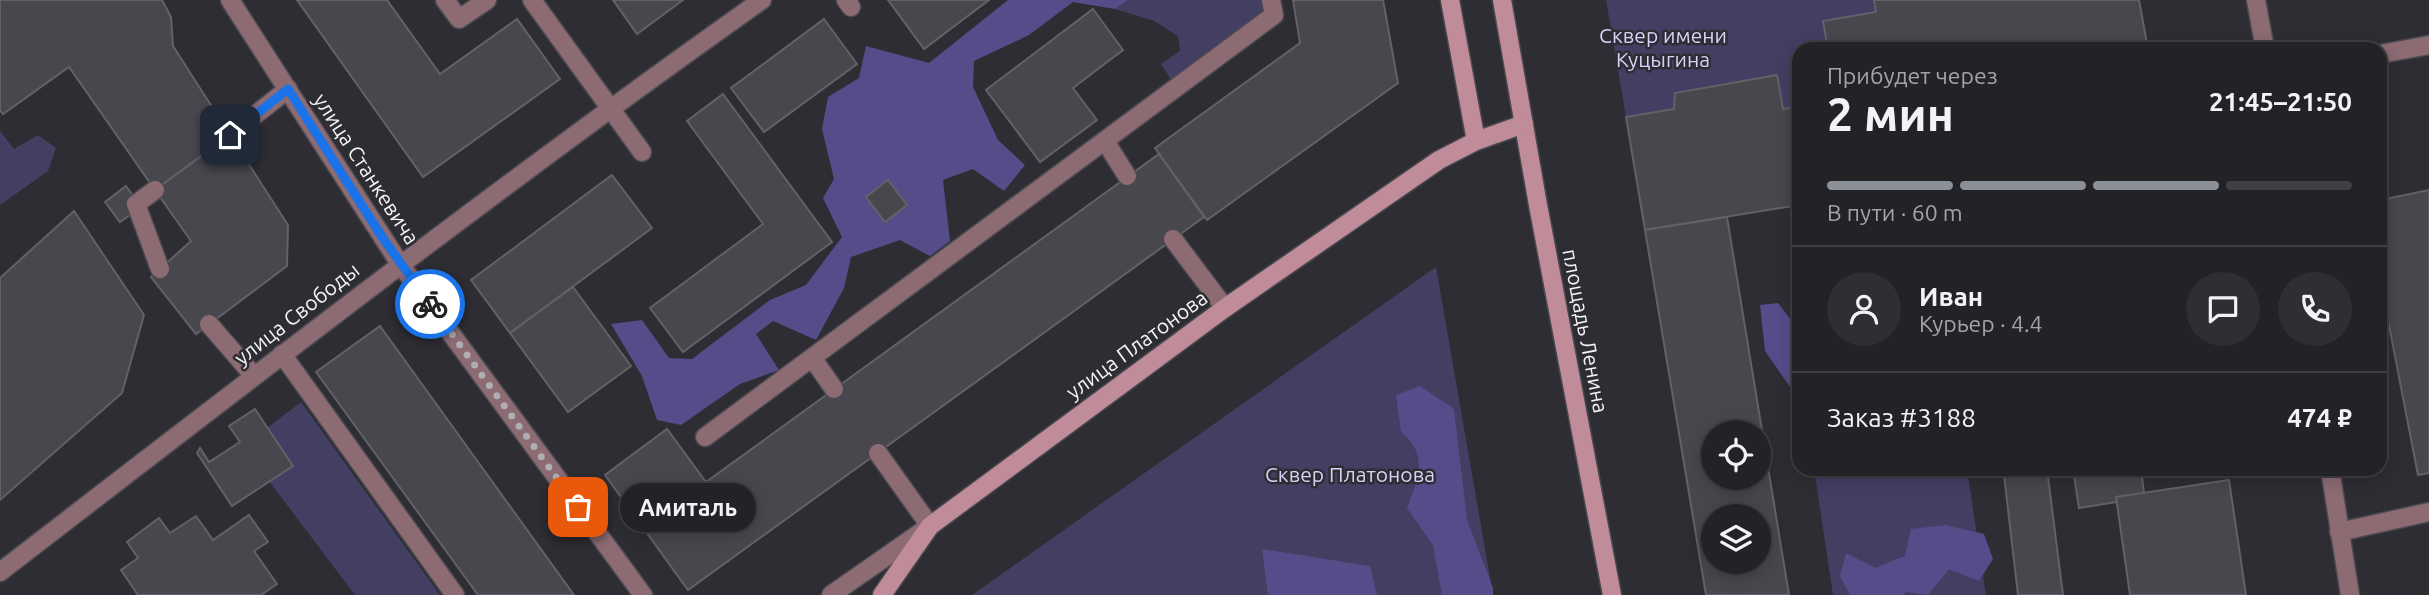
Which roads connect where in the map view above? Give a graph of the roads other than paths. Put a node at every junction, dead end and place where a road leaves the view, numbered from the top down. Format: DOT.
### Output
graph roads {
  1 [pos="230,0"];
  2 [pos="445,0"];
  3 [pos="486,0"];
  4 [pos="532,0"];
  5 [pos="762,0"];
  6 [pos="1271,0"];
  7 [pos="1450,0"];
  8 [pos="1502,0"];
  9 [pos="2256,0"];
  10 [pos="2264,42"];
  11 [pos="2429,45"];
  12 [pos="2387,53"];
  13 [pos="288,89"];
  14 [pos="610,108"];
  15 [pos="1524,124"];
  16 [pos="230,135"];
  17 [pos="1105,141"];
  18 [pos="1476,141"];
  19 [pos="642,152"];
  20 [pos="1127,176"];
  21 [pos="155,190"];
  22 [pos="1173,239"];
  23 [pos="400,264"];
  24 [pos="160,269"];
  25 [pos="1225,308"];
  26 [pos="209,324"];
  27 [pos="282,354"];
  28 [pos="813,359"];
  29 [pos="254,376"];
  30 [pos="834,389"];
  31 [pos="705,437"];
  32 [pos="878,453"];
  33 [pos="2331,476"];
  34 [pos="2429,512"];
  35 [pos="930,526"];
  36 [pos="2339,532"];
  37 [pos="0,572"];
  38 [pos="455,595"];
  39 [pos="643,595"];
  40 [pos="831,595"];
  41 [pos="882,595"];
  42 [pos="1612,595"];
  43 [pos="2350,595"];
  1 -- 13 [label="street, улица Станкевича"];
  2 -- 3 [label="street"];
  4 -- 14 [label="street"];
  5 -- 14 [label="street, улица Свободы"];
  6 -- 17 [label="street"];
  7 -- 18 [label="main road"];
  8 -- 15 [label="main road, площадь Ленина"];
  9 -- 10 [label="street"];
  11 -- 12 [label="street"];
  13 -- 16 [label="street"];
  13 -- 23 [label="street, улица Станкевича"];
  14 -- 19 [label="street"];
  14 -- 23 [label="street, улица Свободы"];
  15 -- 18 [label="main road"];
  15 -- 42 [label="main road, площадь Ленина"];
  17 -- 20 [label="street"];
  17 -- 28 [label="street"];
  18 -- 25 [label="main road, улица Платонова"];
  21 -- 24 [label="street"];
  22 -- 25 [label="street"];
  23 -- 27 [label="street, улица Свободы"];
  23 -- 39 [label="street, улица Станкевича"];
  25 -- 35 [label="main road, улица Платонова"];
  26 -- 29 [label="street"];
  27 -- 29 [label="street, улица Свободы"];
  27 -- 38 [label="street"];
  28 -- 30 [label="street"];
  28 -- 31 [label="street"];
  29 -- 37 [label="street, улица Свободы"];
  32 -- 35 [label="street"];
  33 -- 36 [label="street"];
  34 -- 36 [label="street"];
  35 -- 40 [label="street, улица Платонова"];
  35 -- 41 [label="main road"];
  36 -- 43 [label="street"];
}
